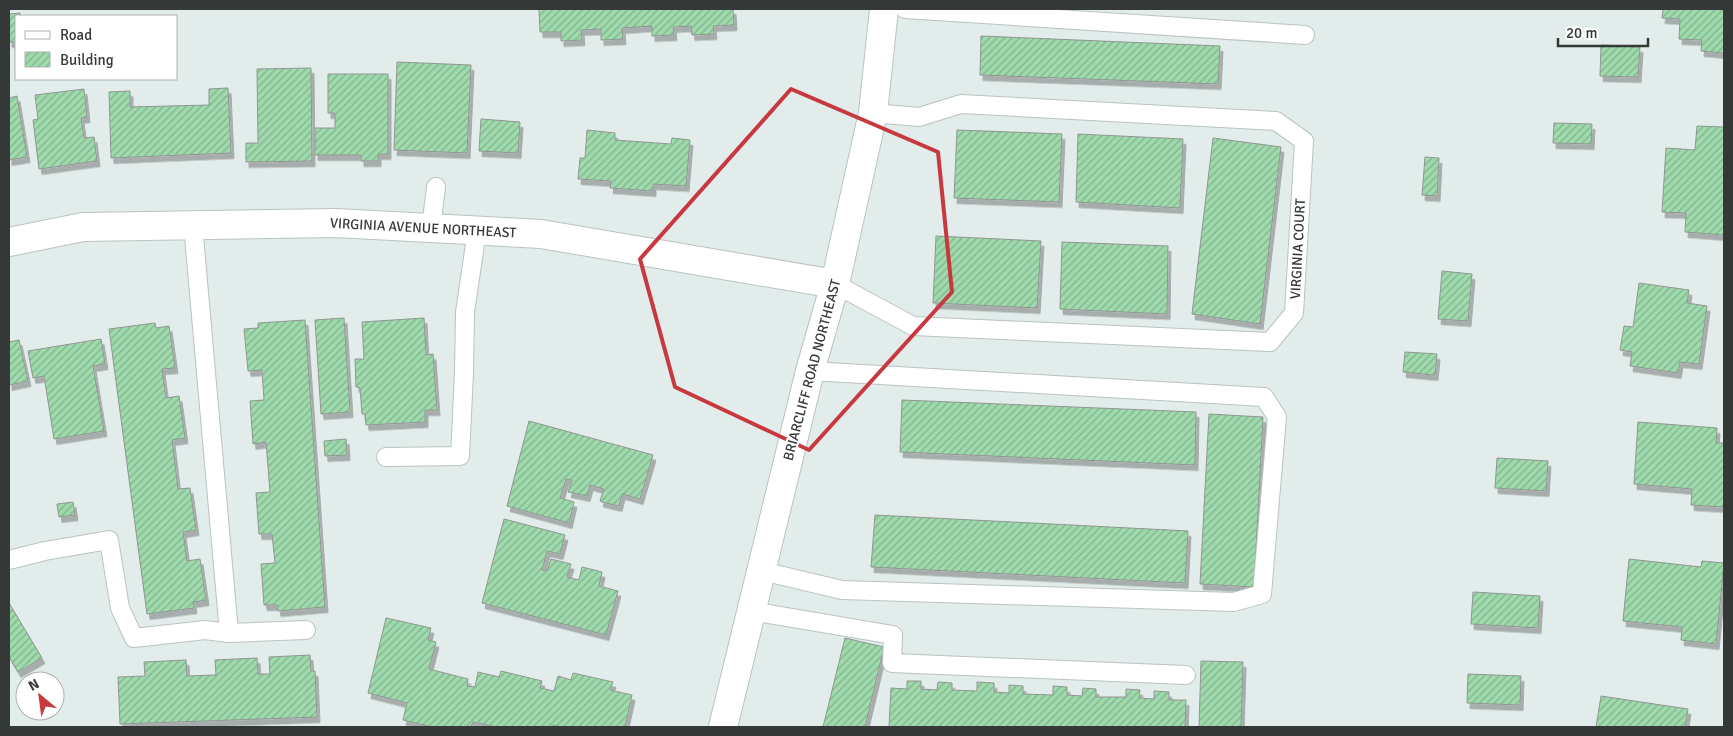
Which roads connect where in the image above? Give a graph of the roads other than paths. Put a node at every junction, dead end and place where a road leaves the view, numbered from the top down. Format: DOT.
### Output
graph roads {
  1 [pos="884,9"];
  2 [pos="905,9"];
  3 [pos="1305,35"];
  4 [pos="873,114"];
  5 [pos="436,187"];
  6 [pos="193,225"];
  7 [pos="431,228"];
  8 [pos="477,231"];
  9 [pos="9,242"];
  10 [pos="835,284"];
  11 [pos="810,371"];
  12 [pos="386,457"];
  13 [pos="9,560"];
  14 [pos="762,571"];
  15 [pos="751,612"];
  16 [pos="306,630"];
  17 [pos="229,633"];
  18 [pos="1186,675"];
  19 [pos="723,727"];
  1 -- 4 [label="street, BRIARCLIFF ROAD NORTHEAST"];
  2 -- 3 [label="lane"];
  4 -- 10 [label="street, BRIARCLIFF ROAD NORTHEAST"];
  4 -- 10 [label="lane, VIRGINIA COURT"];
  5 -- 7 [label="lane"];
  6 -- 7 [label="street, VIRGINIA AVENUE NORTHEAST"];
  6 -- 9 [label="street, VIRGINIA AVENUE NORTHEAST"];
  6 -- 17 [label="lane"];
  7 -- 8 [label="street, VIRGINIA AVENUE NORTHEAST"];
  8 -- 10 [label="street, VIRGINIA AVENUE NORTHEAST"];
  8 -- 12 [label="lane"];
  10 -- 11 [label="street, BRIARCLIFF ROAD NORTHEAST"];
  11 -- 14 [label="street, BRIARCLIFF ROAD NORTHEAST"];
  11 -- 14 [label="lane"];
  13 -- 17 [label="lane"];
  14 -- 15 [label="street, BRIARCLIFF ROAD NORTHEAST"];
  15 -- 18 [label="lane"];
  15 -- 19 [label="street, BRIARCLIFF ROAD NORTHEAST"];
  16 -- 17 [label="lane"];
}
